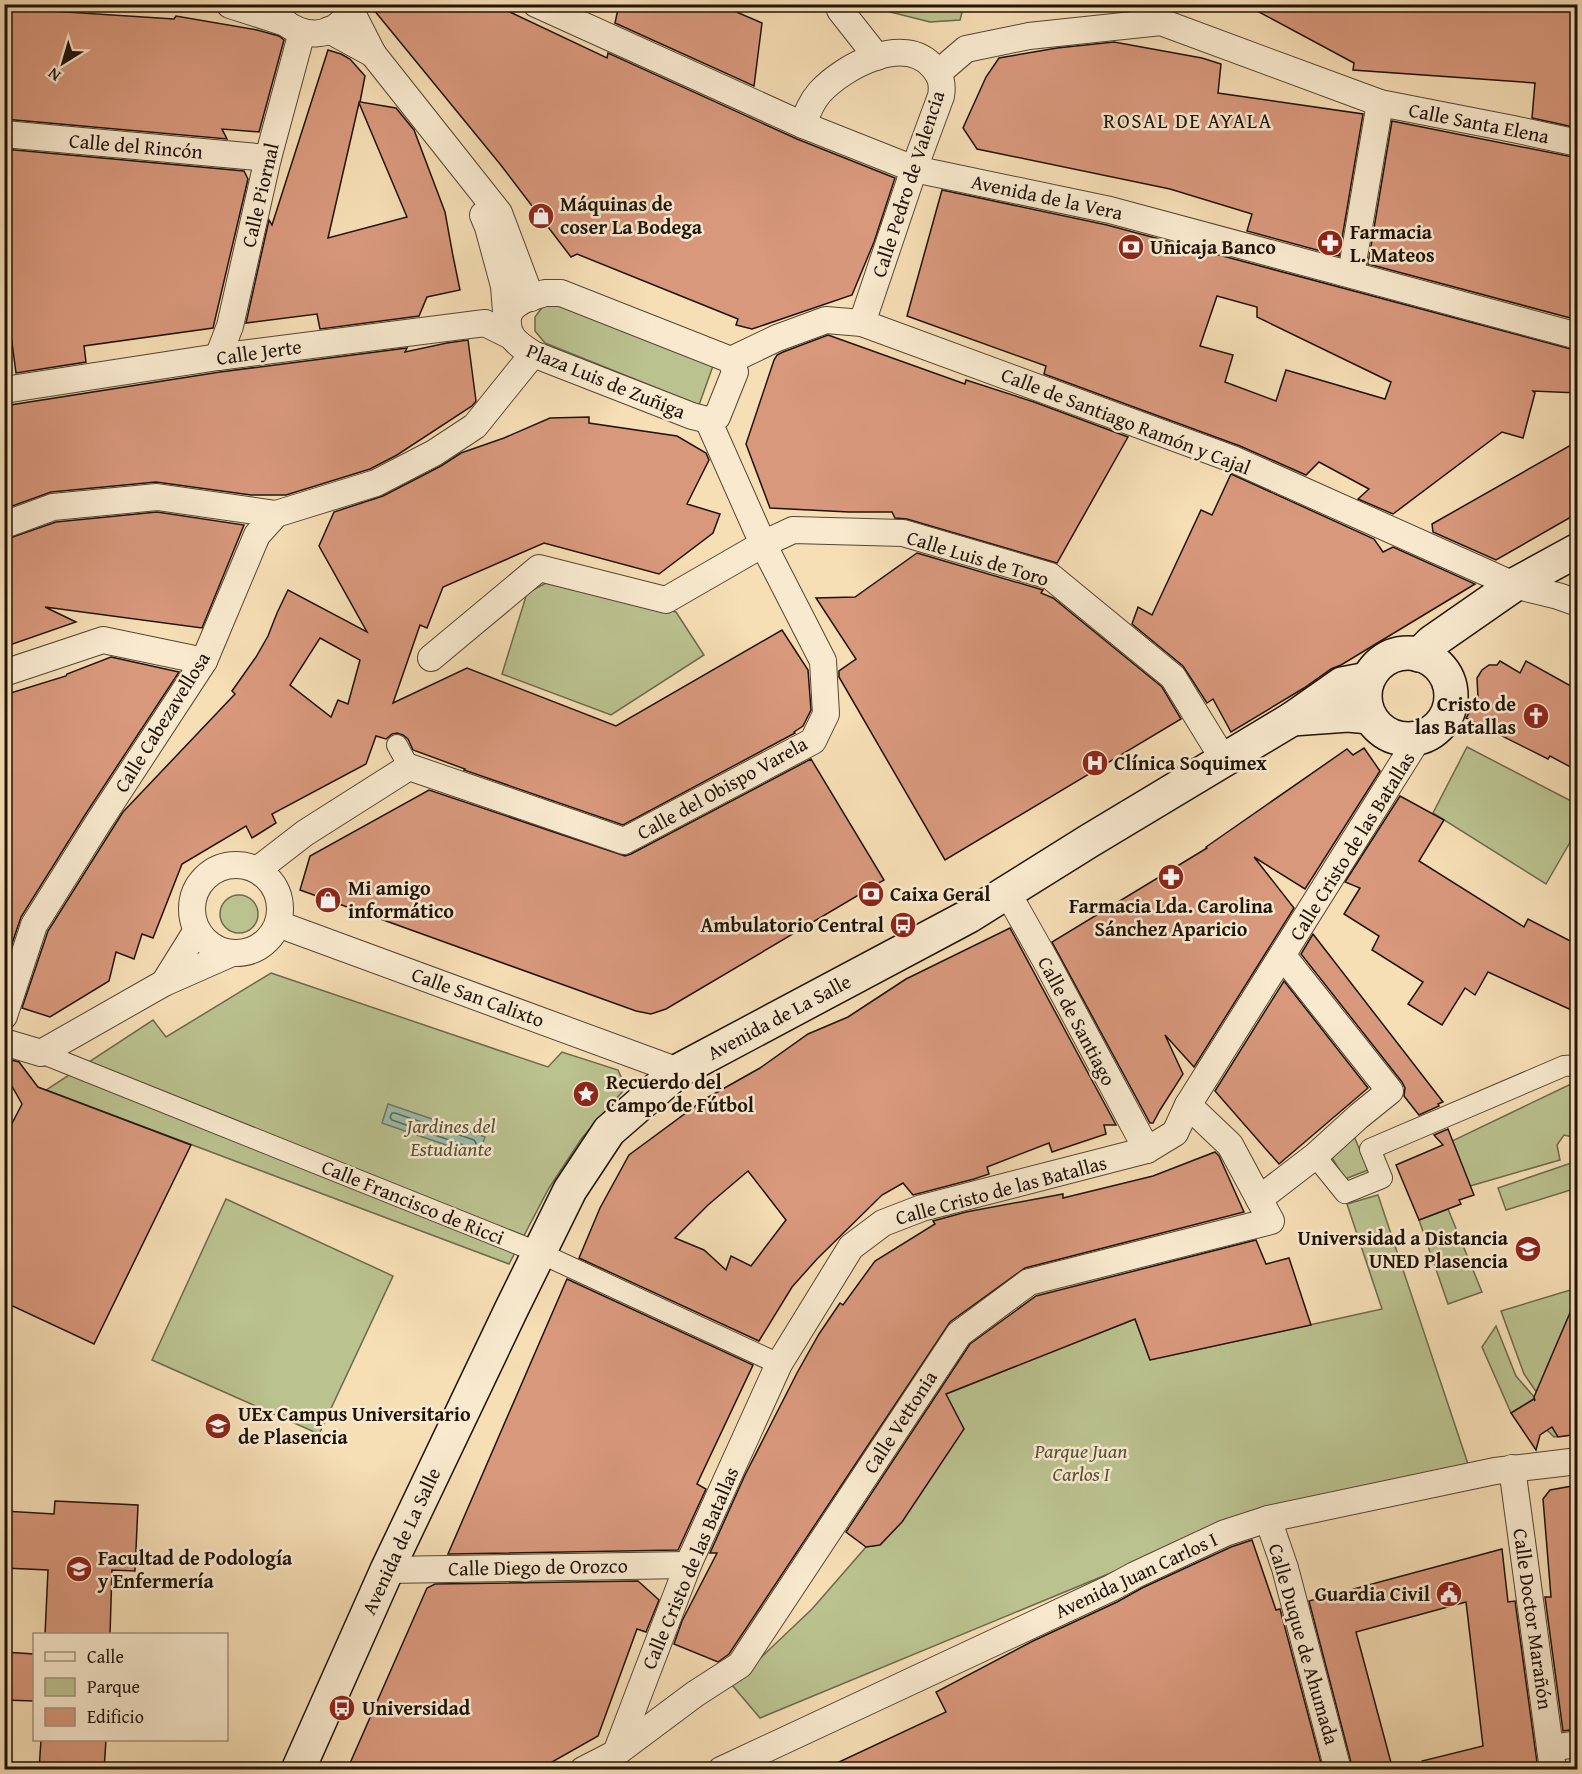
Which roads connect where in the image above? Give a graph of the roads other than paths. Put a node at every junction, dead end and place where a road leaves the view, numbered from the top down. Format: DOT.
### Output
graph roads {
  1 [pos="536,4"];
  2 [pos="841,4"];
  3 [pos="228,5"];
  4 [pos="352,8"];
  5 [pos="1153,13"];
  6 [pos="285,19"];
  7 [pos="329,30"];
  8 [pos="373,54"];
  9 [pos="877,57"];
  10 [pos="938,73"];
  11 [pos="1380,103"];
  12 [pos="803,125"];
  13 [pos="434,132"];
  14 [pos="4,134"];
  15 [pos="1578,143"];
  16 [pos="268,158"];
  17 [pos="914,169"];
  18 [pos="1351,274"];
  19 [pos="531,298"];
  20 [pos="862,323"];
  21 [pos="509,331"];
  22 [pos="1578,336"];
  23 [pos="533,354"];
  24 [pos="218,357"];
  25 [pos="731,360"];
  26 [pos="4,390"];
  27 [pos="708,420"];
  28 [pos="276,514"];
  29 [pos="4,525"];
  30 [pos="763,544"];
  31 [pos="1578,550"];
  32 [pos="1514,585"];
  33 [pos="1578,603"];
  34 [pos="1486,606"];
  35 [pos="1419,655"];
  36 [pos="431,658"];
  37 [pos="204,660"];
  38 [pos="4,673"];
  39 [pos="1445,675"];
  40 [pos="1368,679"];
  41 [pos="1370,717"];
  42 [pos="1292,719"];
  43 [pos="1419,737"];
  44 [pos="398,745"];
  45 [pos="1224,760"];
  46 [pos="409,767"];
  47 [pos="257,870"];
  48 [pos="1007,892"];
  49 [pos="278,924"];
  50 [pos="197,930"];
  51 [pos="232,953"];
  52 [pos="1283,956"];
  53 [pos="164,983"];
  54 [pos="4,1016"];
  55 [pos="4,1042"];
  56 [pos="41,1053"];
  57 [pos="1578,1065"];
  58 [pos="678,1071"];
  59 [pos="1188,1105"];
  60 [pos="1147,1150"];
  61 [pos="1315,1156"];
  62 [pos="1259,1199"];
  63 [pos="540,1252"];
  64 [pos="779,1364"];
  65 [pos="1578,1461"];
  66 [pos="1512,1468"];
  67 [pos="1268,1519"];
  68 [pos="688,1565"];
  69 [pos="387,1570"];
  70 [pos="1578,1744"];
  71 [pos="616,1752"];
  72 [pos="1551,1759"];
  73 [pos="749,1764"];
  74 [pos="298,1770"];
  75 [pos="583,1770"];
  76 [pos="721,1770"];
  77 [pos="1338,1770"];
  1 -- 12 [label="street, Avenida de la Vera"];
  2 -- 9 [label="street"];
  3 -- 6 [label="street"];
  4 -- 7 [label="street"];
  4 -- 8 [label="street"];
  5 -- 10 [label="street"];
  5 -- 11 [label="street, Calle Santa Elena"];
  6 -- 7 [label="street"];
  6 -- 16 [label="street, Calle Piornal"];
  7 -- 8 [label="street"];
  8 -- 13 [label="street"];
  9 -- 10 [label="street, Calle Pedro de Valencia"];
  9 -- 12 [label="street, Calle Pedro de Valencia"];
  10 -- 17 [label="street, Calle Pedro de Valencia"];
  11 -- 15 [label="street, Calle Santa Elena"];
  11 -- 18 [label="street"];
  12 -- 17 [label="street, Avenida de la Vera"];
  13 -- 19 [label="street"];
  13 -- 21 [label="street"];
  14 -- 16 [label="street, Calle del Rincón"];
  16 -- 24 [label="street, Calle Piornal"];
  17 -- 18 [label="street, Avenida de la Vera"];
  17 -- 20 [label="street, Calle Pedro de Valencia"];
  18 -- 22 [label="street, Avenida de la Vera"];
  19 -- 21 [label="street, Plaza Luis de Zuñiga"];
  19 -- 25 [label="street, Plaza Luis de Zuñiga"];
  20 -- 25 [label="street, Calle de Santiago Ramón y Cajal"];
  20 -- 32 [label="street, Calle de Santiago Ramón y Cajal"];
  21 -- 23 [label="street, Plaza Luis de Zuñiga"];
  21 -- 24 [label="street, Calle Jerte"];
  23 -- 27 [label="street, Plaza Luis de Zuñiga"];
  23 -- 28 [label="street"];
  24 -- 26 [label="street, Calle Jerte"];
  25 -- 27 [label="street, Plaza Luis de Zuñiga"];
  27 -- 30 [label="street, Calle del Obispo Varela"];
  28 -- 29 [label="street"];
  28 -- 37 [label="street, Calle Cabezavellosa"];
  30 -- 36 [label="street, Calle Luis de Toro"];
  30 -- 45 [label="street, Calle Luis de Toro"];
  30 -- 46 [label="street, Calle del Obispo Varela"];
  31 -- 32 [label="main road"];
  32 -- 33 [label="street, Calle de Santiago Ramón y Cajal"];
  32 -- 34 [label="main road"];
  34 -- 35 [label="main road"];
  34 -- 39 [label="main road"];
  35 -- 39 [label="main road"];
  35 -- 40 [label="main road"];
  37 -- 38 [label="street"];
  37 -- 54 [label="street, Calle Cabezavellosa"];
  39 -- 43 [label="main road"];
  40 -- 41 [label="main road"];
  40 -- 42 [label="main road, Avenida de La Salle"];
  41 -- 42 [label="main road, Avenida de La Salle"];
  41 -- 43 [label="main road"];
  42 -- 45 [label="main road, Avenida de La Salle"];
  43 -- 52 [label="street, Calle Cristo de las Batallas"];
  44 -- 46 [label="street"];
  45 -- 48 [label="main road, Avenida de La Salle"];
  46 -- 47 [label="street"];
  47 -- 49 [label="street"];
  47 -- 50 [label="street"];
  48 -- 58 [label="main road, Avenida de La Salle"];
  48 -- 60 [label="street, Calle de Santiago"];
  49 -- 51 [label="street"];
  49 -- 58 [label="street, Calle San Calixto"];
  50 -- 51 [label="street"];
  50 -- 53 [label="street"];
  51 -- 53 [label="street"];
  52 -- 59 [label="street, Calle Cristo de las Batallas"];
  52 -- 61 [label="street"];
  53 -- 56 [label="street"];
  55 -- 56 [label="street"];
  56 -- 63 [label="street, Calle Francisco de Ricci"];
  57 -- 61 [label="street"];
  58 -- 63 [label="main road, Avenida de La Salle"];
  59 -- 60 [label="street, Calle Cristo de las Batallas"];
  59 -- 62 [label="street"];
  60 -- 64 [label="street, Calle Cristo de las Batallas"];
  61 -- 62 [label="street"];
  62 -- 71 [label="street, Calle Vettonia"];
  63 -- 64 [label="street, Calle Francisco de Ricci"];
  63 -- 69 [label="main road, Avenida de La Salle"];
  64 -- 68 [label="street, Calle Cristo de las Batallas"];
  65 -- 66 [label="street, Avenida Juan Carlos I"];
  66 -- 67 [label="street, Avenida Juan Carlos I"];
  66 -- 72 [label="street, Calle Doctor Marañón"];
  67 -- 73 [label="street, Avenida Juan Carlos I"];
  67 -- 77 [label="street, Calle Duque de Ahumada"];
  68 -- 69 [label="street, Calle Diego de Orozco"];
  68 -- 71 [label="street, Calle Cristo de las Batallas"];
  69 -- 74 [label="main road, Avenida de La Salle"];
  70 -- 72 [label="street"];
  71 -- 75 [label="street"];
  73 -- 76 [label="street, Avenida Juan Carlos I"];
}
